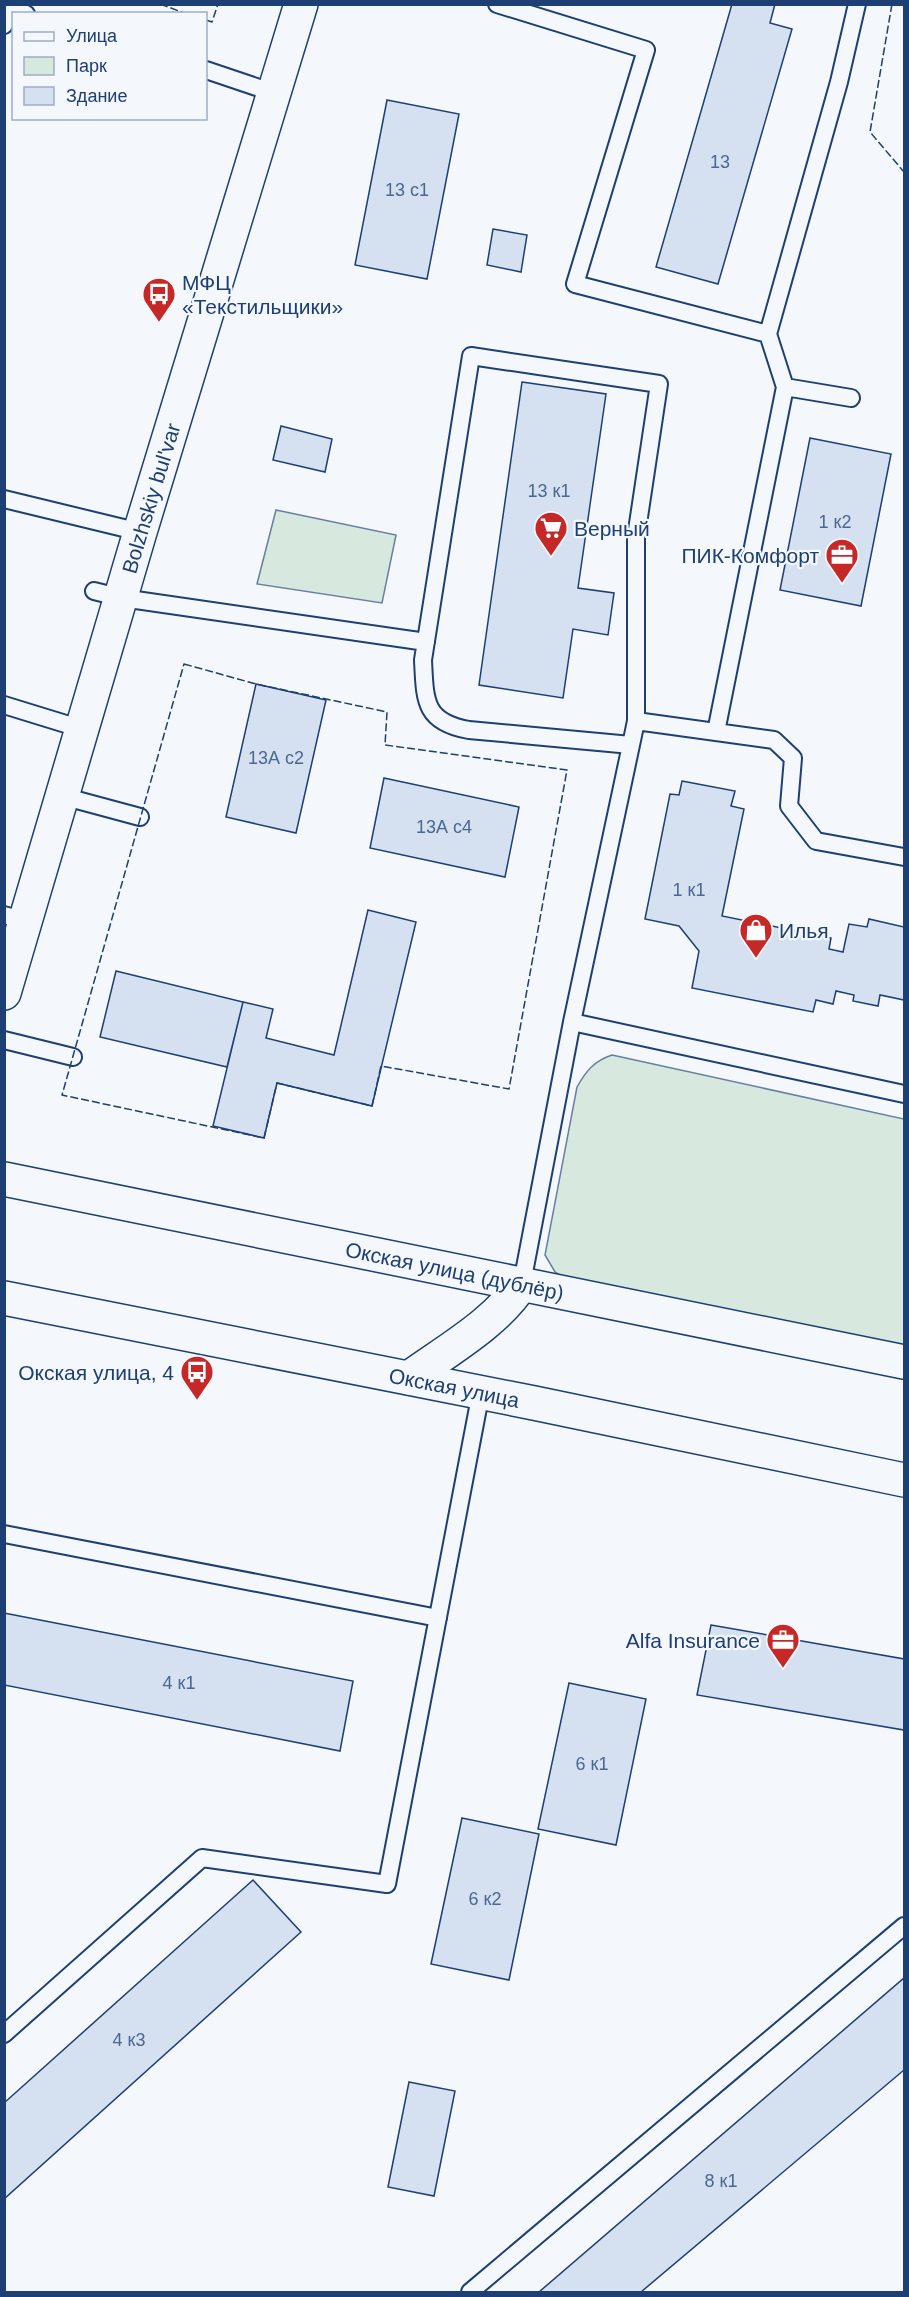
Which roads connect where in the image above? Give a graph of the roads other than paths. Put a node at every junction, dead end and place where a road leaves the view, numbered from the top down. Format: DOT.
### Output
graph roads {
  1 [pos="301,4"];
  2 [pos="497,4"];
  3 [pos="857,4"];
  4 [pos="207,70"];
  5 [pos="274,93"];
  6 [pos="768,334"];
  7 [pos="785,387"];
  8 [pos="851,398"];
  9 [pos="4,499"];
  10 [pos="140,532"];
  11 [pos="108,595"];
  12 [pos="426,642"];
  13 [pos="4,705"];
  14 [pos="636,721"];
  15 [pos="82,729"];
  16 [pos="716,732"];
  17 [pos="631,745"];
  18 [pos="62,796"];
  19 [pos="140,817"];
  20 [pos="904,857"];
  21 [pos="15,918"];
  22 [pos="6,986"];
  23 [pos="572,1022"];
  24 [pos="4,1040"];
  25 [pos="73,1057"];
  26 [pos="904,1094"];
  27 [pos="4,1179"];
  28 [pos="522,1283"];
  29 [pos="4,1298"];
  30 [pos="904,1362"];
  31 [pos="409,1378"];
  32 [pos="481,1392"];
  33 [pos="904,1480"];
  34 [pos="4,1534"];
  35 [pos="438,1618"];
  36 [pos="904,1926"];
  37 [pos="4,2034"];
  38 [pos="470,2292"];
  1 -- 5 [label="street, Bolzhskiy bul'var"];
  2 -- 6 [label="lane"];
  3 -- 6 [label="lane"];
  4 -- 5 [label="lane"];
  5 -- 10 [label="street, Bolzhskiy bul'var"];
  6 -- 7 [label="lane"];
  7 -- 8 [label="lane"];
  7 -- 16 [label="lane"];
  9 -- 10 [label="lane"];
  10 -- 11 [label="street, Bolzhskiy bul'var"];
  11 -- 12 [label="lane"];
  11 -- 15 [label="street, Bolzhskiy bul'var"];
  12 -- 14 [label="lane"];
  12 -- 17 [label="lane"];
  13 -- 15 [label="lane"];
  14 -- 16 [label="lane"];
  14 -- 17 [label="lane"];
  15 -- 18 [label="street, Bolzhskiy bul'var"];
  16 -- 20 [label="lane"];
  17 -- 23 [label="lane"];
  18 -- 19 [label="lane"];
  18 -- 21 [label="street, Bolzhskiy bul'var"];
  21 -- 22 [label="street, Bolzhskiy bul'var"];
  23 -- 26 [label="lane"];
  23 -- 28 [label="lane"];
  24 -- 25 [label="lane"];
  27 -- 28 [label="street, Окская улица (дублёр)"];
  28 -- 30 [label="street, Окская улица (дублёр)"];
  28 -- 31 [label="street"];
  29 -- 31 [label="street, Окская улица"];
  31 -- 32 [label="street, Окская улица"];
  32 -- 33 [label="street, Окская улица"];
  32 -- 35 [label="lane"];
  34 -- 35 [label="lane"];
  35 -- 37 [label="lane"];
  36 -- 38 [label="lane"];
}
